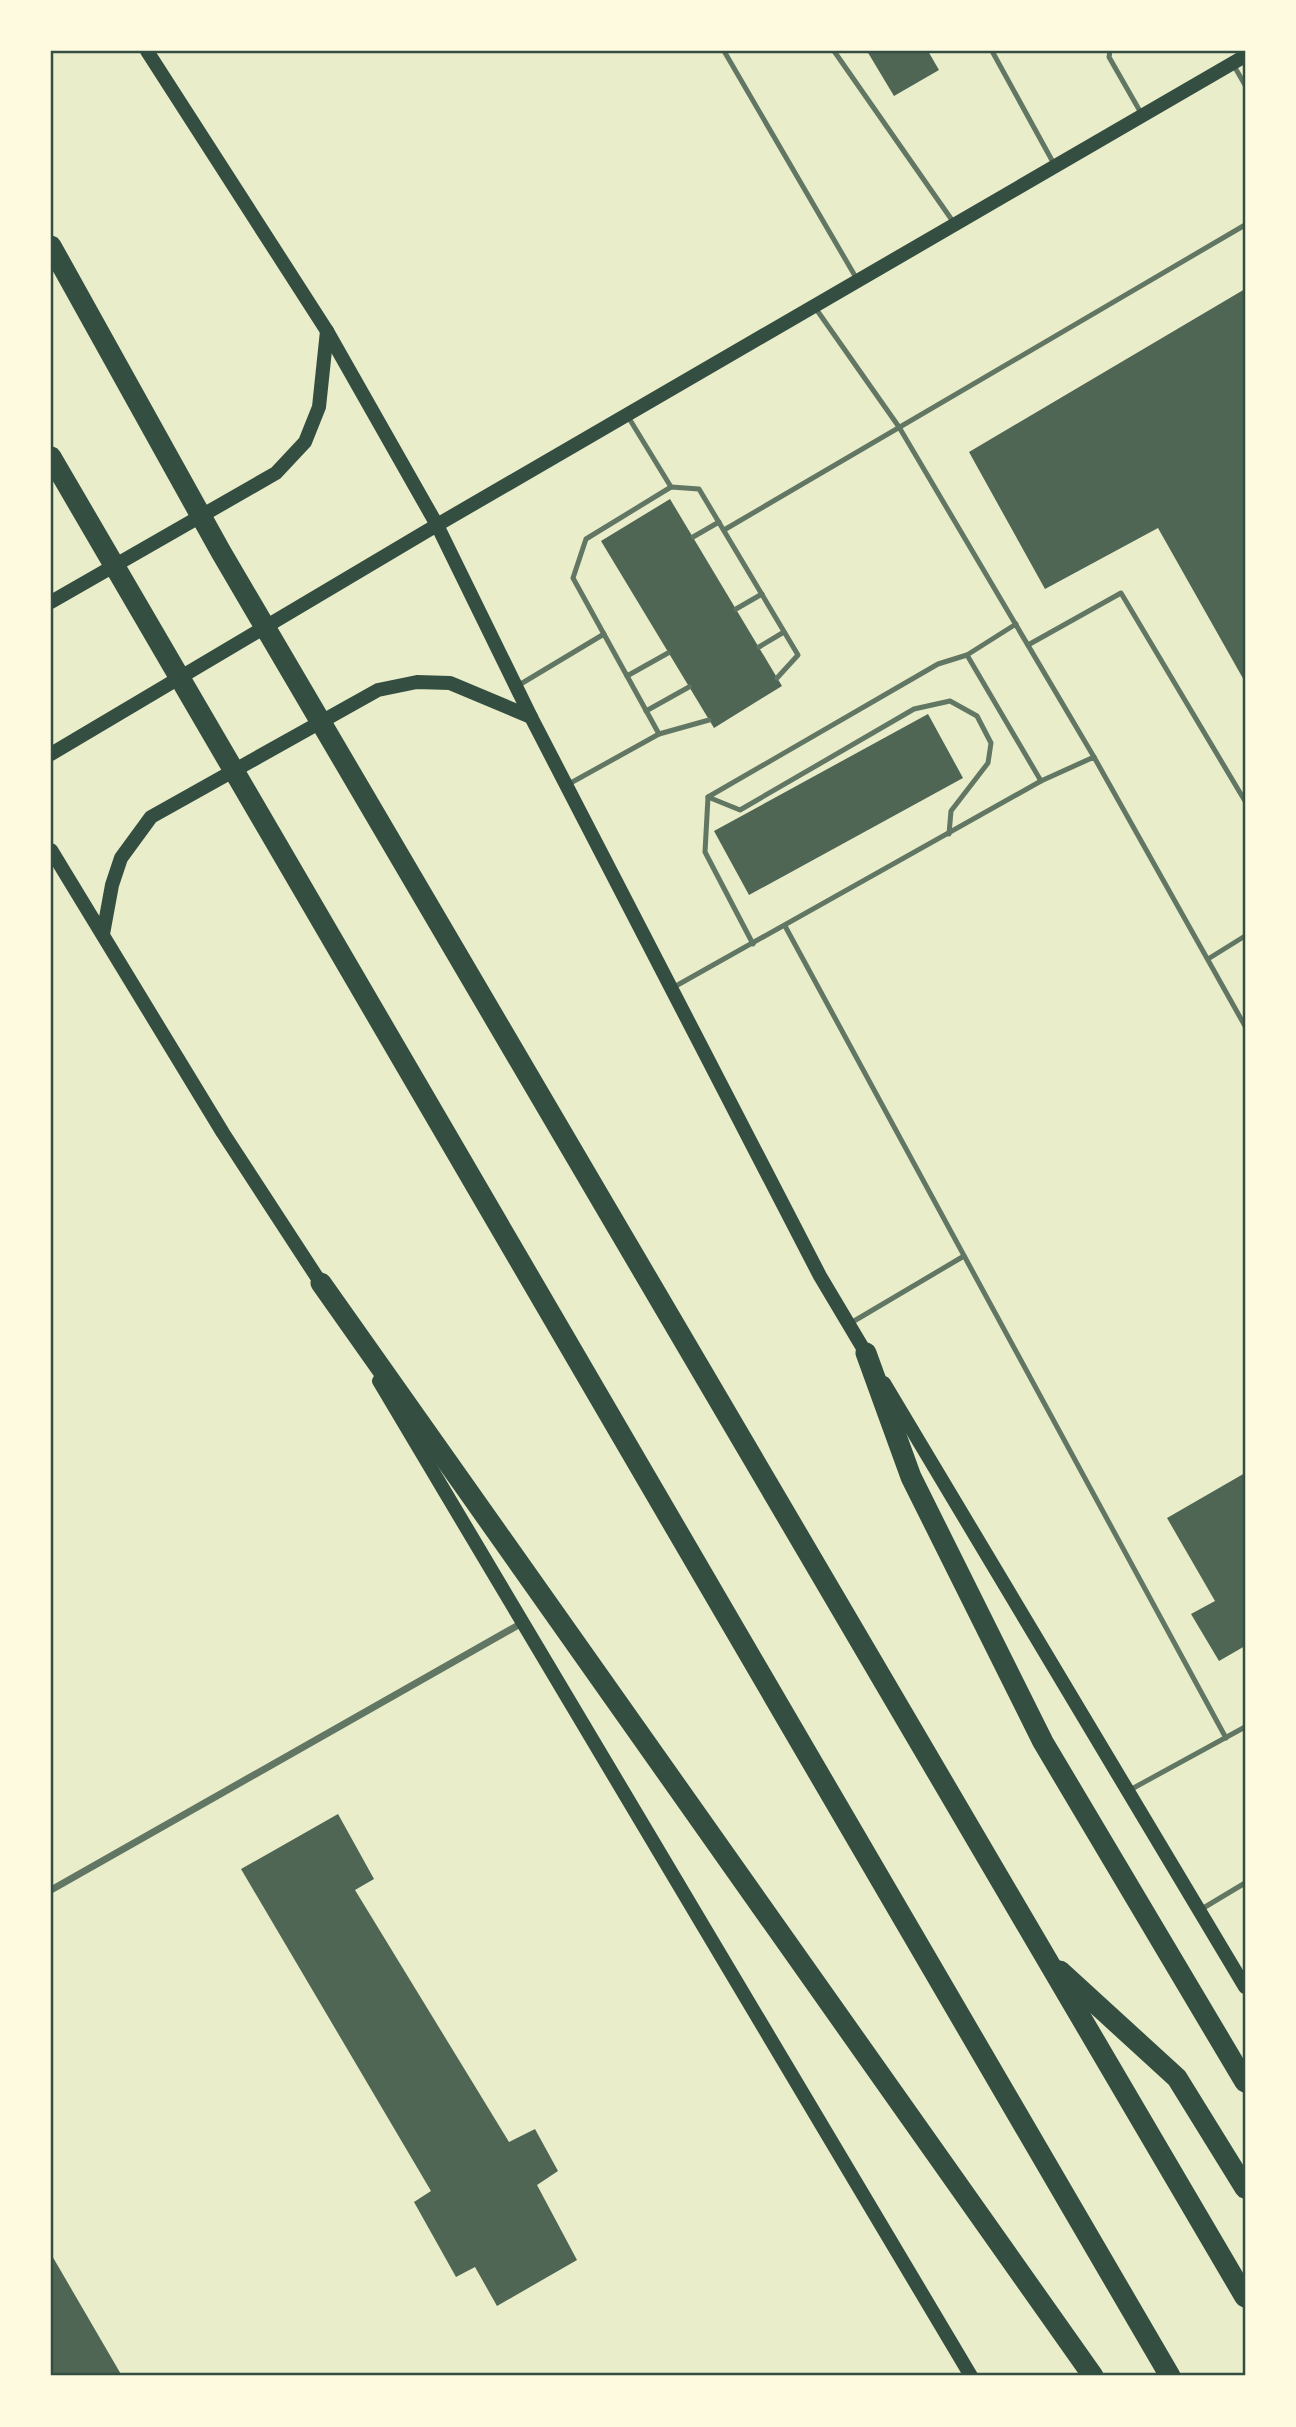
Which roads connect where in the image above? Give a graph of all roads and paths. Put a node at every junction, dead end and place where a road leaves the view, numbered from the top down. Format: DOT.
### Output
graph roads {
  1 [pos="147,51"];
  2 [pos="724,51"];
  3 [pos="834,51"];
  4 [pos="992,51"];
  5 [pos="1110,51"];
  6 [pos="1239,60"];
  7 [pos="1245,85"];
  8 [pos="1143,116"];
  9 [pos="1056,167"];
  10 [pos="955,225"];
  11 [pos="1245,225"];
  12 [pos="51,246"];
  13 [pos="858,281"];
  14 [pos="814,306"];
  15 [pos="327,331"];
  16 [pos="626,415"];
  17 [pos="899,426"];
  18 [pos="51,457"];
  19 [pos="671,487"];
  20 [pos="719,522"];
  21 [pos="437,525"];
  22 [pos="724,530"];
  23 [pos="693,537"];
  24 [pos="762,594"];
  25 [pos="51,602"];
  26 [pos="736,609"];
  27 [pos="1016,624"];
  28 [pos="784,632"];
  29 [pos="604,634"];
  30 [pos="1028,645"];
  31 [pos="759,648"];
  32 [pos="668,653"];
  33 [pos="967,655"];
  34 [pos="627,676"];
  35 [pos="777,678"];
  36 [pos="516,686"];
  37 [pos="689,687"];
  38 [pos="646,711"];
  39 [pos="531,717"];
  40 [pos="709,720"];
  41 [pos="659,734"];
  42 [pos="51,754"];
  43 [pos="1094,757"];
  44 [pos="1041,781"];
  45 [pos="566,785"];
  46 [pos="708,797"];
  47 [pos="1245,801"];
  48 [pos="949,834"];
  49 [pos="51,850"];
  50 [pos="786,926"];
  51 [pos="103,934"];
  52 [pos="1245,936"];
  53 [pos="753,944"];
  54 [pos="1208,959"];
  55 [pos="671,989"];
  56 [pos="1245,1026"];
  57 [pos="964,1256"];
  58 [pos="321,1283"];
  59 [pos="849,1324"];
  60 [pos="866,1353"];
  61 [pos="522,1622"];
  62 [pos="1245,1727"];
  63 [pos="1226,1738"];
  64 [pos="1128,1791"];
  65 [pos="1245,1884"];
  66 [pos="51,1890"];
  67 [pos="1200,1910"];
  68 [pos="1043,1955"];
  69 [pos="1245,1987"];
  70 [pos="1245,2082"];
  71 [pos="1245,2188"];
  72 [pos="1245,2297"];
  73 [pos="971,2376"];
  74 [pos="1093,2376"];
  75 [pos="1170,2376"];
  1 -- 15 [label="main road"];
  2 -- 13 [label="lane"];
  3 -- 10 [label="lane"];
  4 -- 9 [label="lane"];
  5 -- 8 [label="lane"];
  6 -- 7 [label="lane"];
  6 -- 8 [label="main road"];
  8 -- 9 [label="main road"];
  9 -- 10 [label="main road"];
  10 -- 13 [label="main road"];
  11 -- 17 [label="lane"];
  12 -- 68 [label="highway"];
  13 -- 14 [label="main road"];
  14 -- 16 [label="main road"];
  14 -- 17 [label="lane"];
  15 -- 21 [label="main road"];
  15 -- 25 [label="main road"];
  16 -- 19 [label="lane"];
  16 -- 21 [label="main road"];
  17 -- 22 [label="lane"];
  17 -- 27 [label="lane"];
  18 -- 75 [label="highway"];
  19 -- 20 [label="lane"];
  19 -- 29 [label="lane"];
  20 -- 22 [label="lane"];
  20 -- 23 [label="lane"];
  21 -- 36 [label="main road"];
  21 -- 42 [label="main road"];
  22 -- 24 [label="lane"];
  24 -- 26 [label="lane"];
  24 -- 28 [label="lane"];
  27 -- 30 [label="lane"];
  27 -- 33 [label="lane"];
  28 -- 31 [label="lane"];
  28 -- 35 [label="lane"];
  29 -- 34 [label="lane"];
  29 -- 36 [label="lane"];
  30 -- 43 [label="lane"];
  30 -- 47 [label="lane"];
  32 -- 34 [label="lane"];
  33 -- 44 [label="lane"];
  33 -- 46 [label="lane"];
  34 -- 38 [label="lane"];
  36 -- 39 [label="main road"];
  37 -- 38 [label="lane"];
  38 -- 41 [label="lane"];
  39 -- 45 [label="main road"];
  39 -- 51 [label="main road"];
  40 -- 41 [label="lane"];
  41 -- 45 [label="lane"];
  43 -- 44 [label="lane"];
  43 -- 54 [label="lane"];
  44 -- 48 [label="lane"];
  45 -- 55 [label="main road"];
  46 -- 48 [label="lane"];
  46 -- 53 [label="lane"];
  48 -- 50 [label="lane"];
  49 -- 51 [label="main road"];
  50 -- 53 [label="lane"];
  50 -- 57 [label="lane"];
  51 -- 58 [label="main road"];
  52 -- 54 [label="lane"];
  53 -- 55 [label="lane"];
  54 -- 56 [label="lane"];
  55 -- 59 [label="main road"];
  57 -- 59 [label="lane"];
  57 -- 63 [label="lane"];
  58 -- 61 [label="main road"];
  58 -- 74 [label="highway"];
  59 -- 60 [label="main road"];
  60 -- 64 [label="main road"];
  60 -- 70 [label="highway"];
  61 -- 66 [label="street"];
  61 -- 73 [label="main road"];
  62 -- 63 [label="lane"];
  63 -- 64 [label="lane"];
  64 -- 67 [label="main road"];
  65 -- 67 [label="lane"];
  67 -- 69 [label="main road"];
  68 -- 71 [label="highway"];
  68 -- 72 [label="highway"];
}
